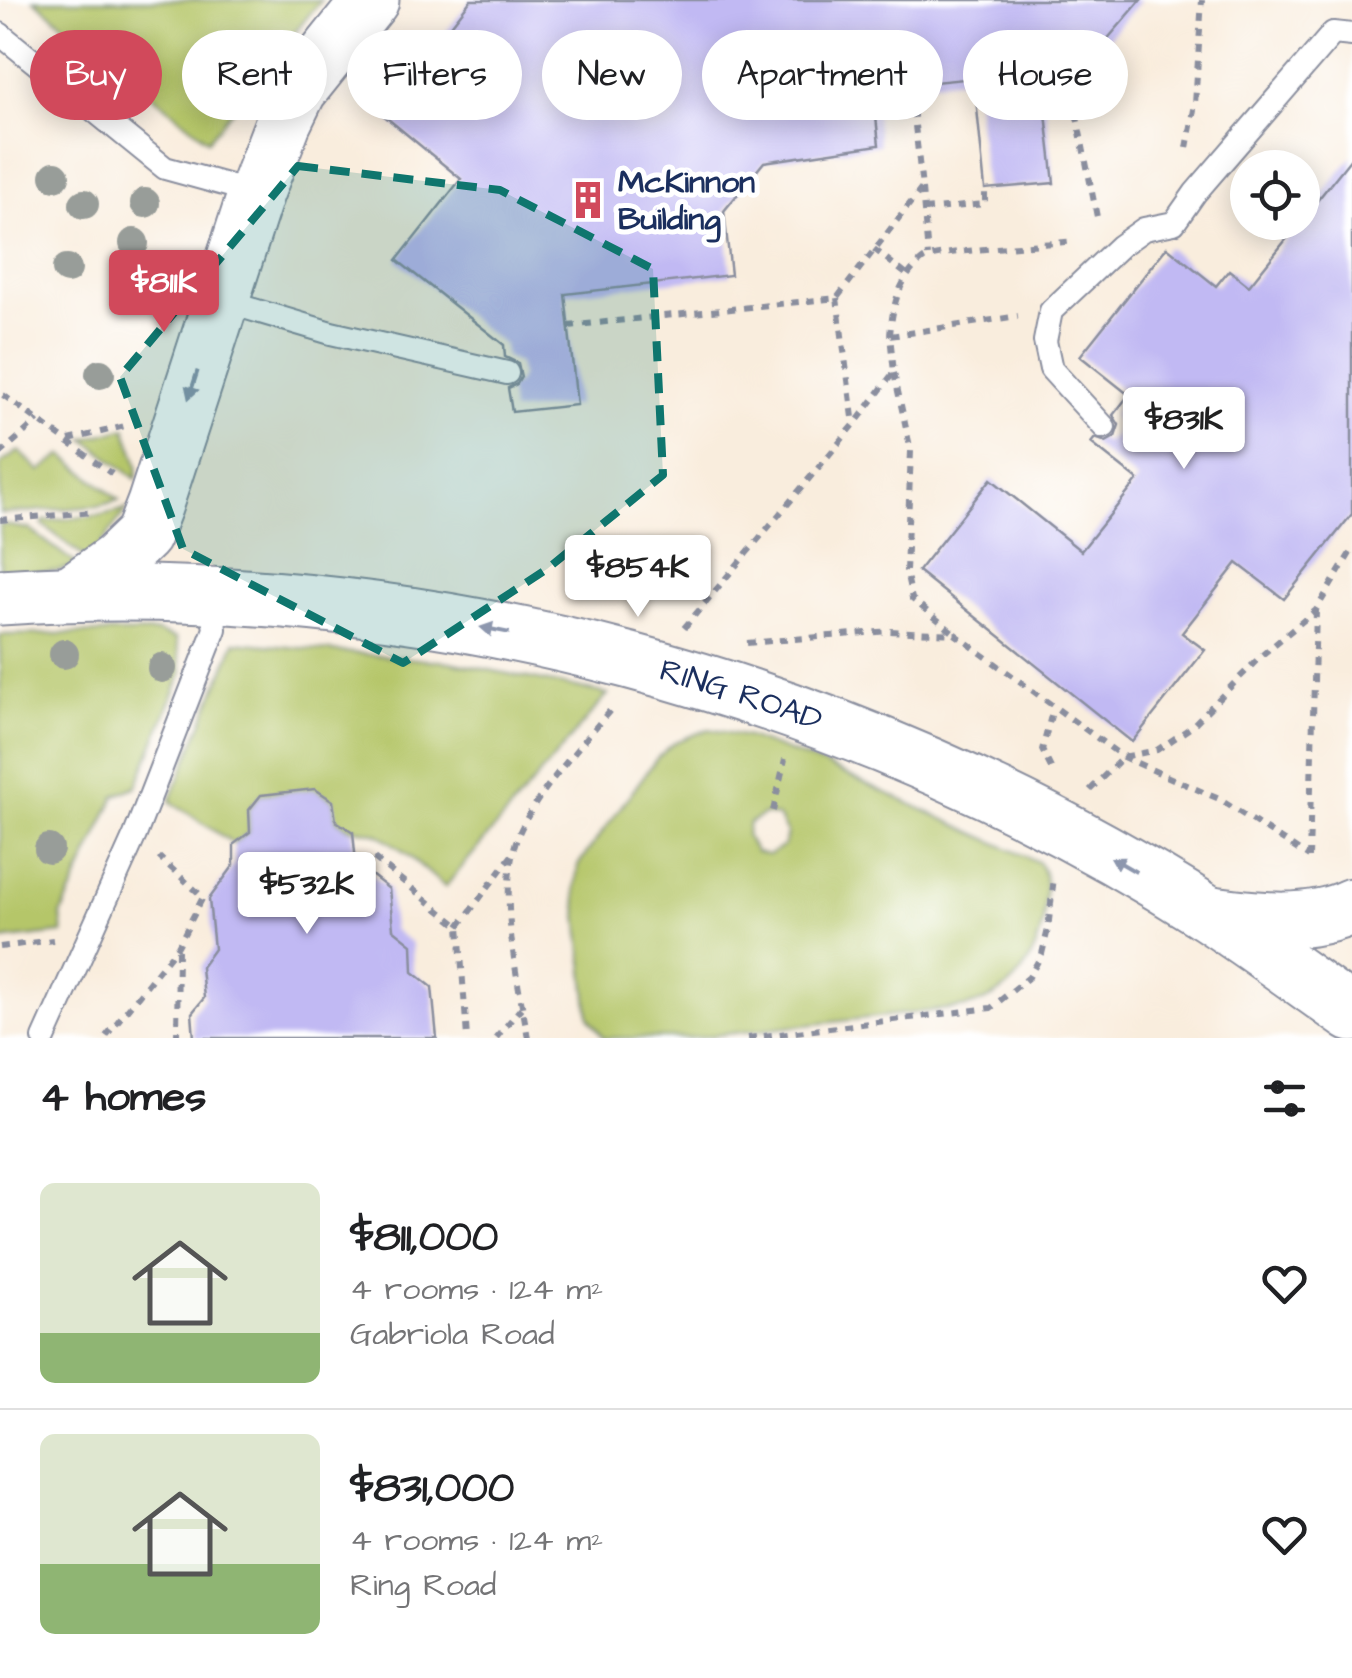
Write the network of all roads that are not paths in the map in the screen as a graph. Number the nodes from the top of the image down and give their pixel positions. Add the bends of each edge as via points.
1 (372, 0) edge
2 (0, 34) edge
3 (1352, 35) edge
4 (256, 193) junction
5 (220, 300) junction
6 (507, 373) dead end
7 (1104, 427) dead end
8 (71, 593) junction
9 (210, 597) junction
10 (0, 598) edge
11 (1334, 912) edge
12 (1209, 914) junction
13 (1352, 1014) edge
14 (44, 1038) edge

1 - 4 street via 299,90
2 - 4 lane via 164,168
3 - 7 lane via 1333,34 1174,223 1144,229 1120,246 1051,311 1045,342 1051,370
4 - 5 street
5 - 6 lane via 331,334
5 -> 8 street via 142,534
8 - 9 street, RING ROAD
8 - 10 street, RING ROAD
12 -> 9 street, RING ROAD via 998,798 768,704 551,641 468,625
9 - 14 lane via 215,629 135,835
11 - 12 street via 1254,919
12 - 13 street, RING ROAD

